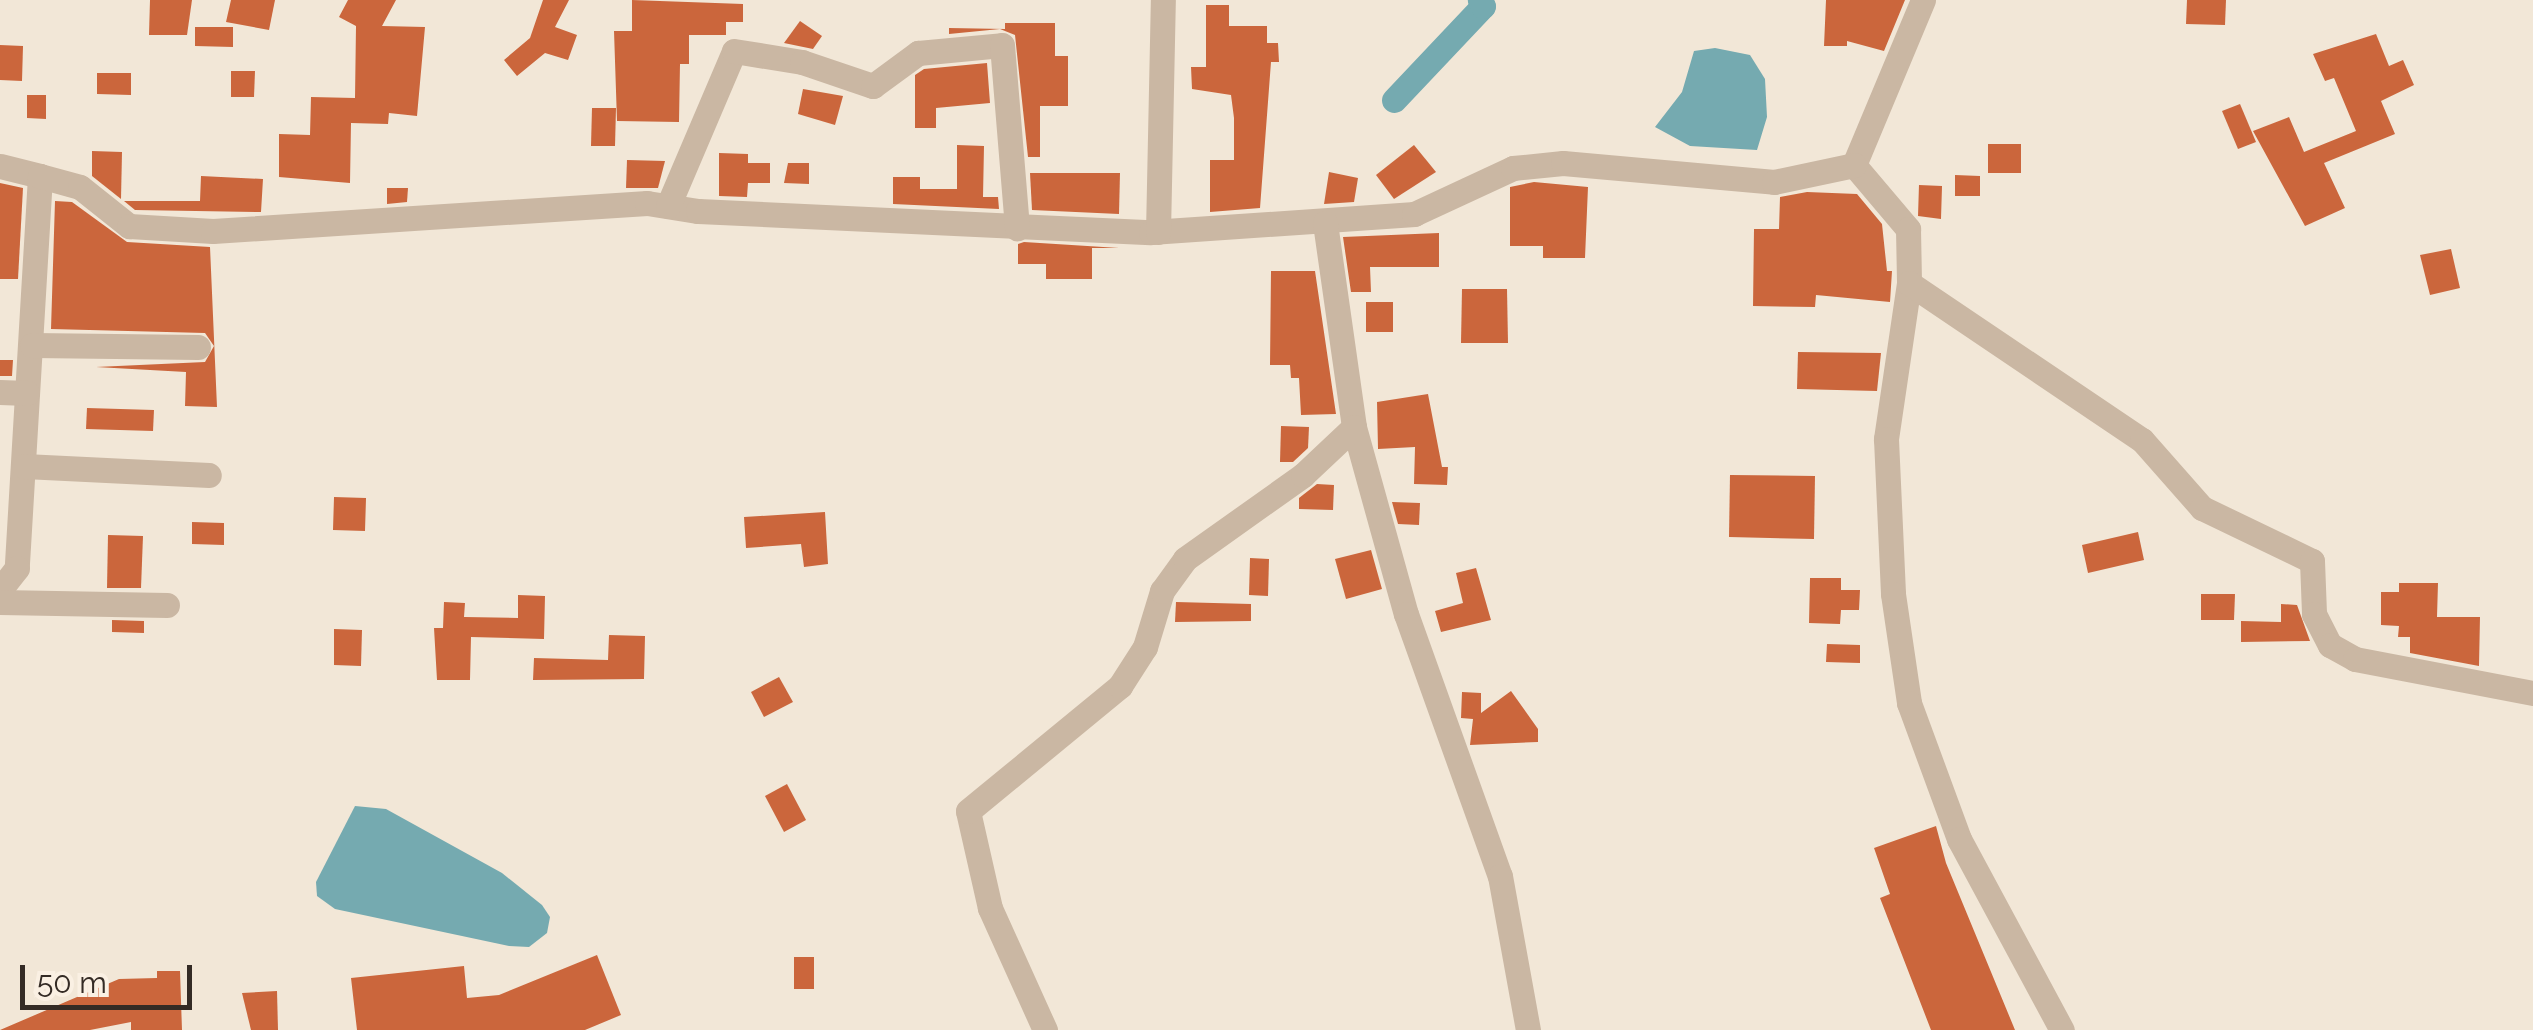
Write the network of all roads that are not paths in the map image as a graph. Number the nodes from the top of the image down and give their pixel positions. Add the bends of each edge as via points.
1 (1163, 0) edge
2 (1923, 0) edge
3 (1854, 165) junction
4 (0, 166) edge
5 (40, 176) junction
6 (668, 206) junction
7 (1325, 223) junction
8 (1016, 228) junction
9 (1158, 232) junction
10 (1909, 284) junction
11 (32, 344) junction
12 (198, 347) dead end
13 (0, 392) edge
14 (28, 393) junction
15 (1354, 426) junction
16 (24, 466) junction
17 (209, 475) dead end
18 (11, 495) edge
19 (0, 590) edge
20 (0, 602) edge
21 (167, 605) dead end
22 (2533, 693) edge
23 (1045, 1030) edge
24 (1528, 1030) edge
25 (2062, 1030) edge

1 - 9 street
2 - 3 street
3 - 7 street via 1774,182 1622,165 1513,168 1414,214
3 - 10 street via 1908,228
4 - 5 street
5 - 6 street via 80,187 128,226 213,231
5 - 11 street
6 - 8 street
6 - 8 street via 734,51 802,62 873,86 918,53 1002,46
7 - 9 street
7 - 15 street
8 - 9 street
10 - 22 street via 2142,440 2202,508 2312,561 2314,614 2330,645 2355,659
10 - 25 street via 1886,439 1892,594 1908,703 1959,839
11 - 12 street
11 - 14 street
13 - 14 street
14 - 16 street
15 - 23 street via 1303,475 1185,559 1162,591 1144,646 1120,686 968,811 990,908
15 - 24 street via 1406,614 1500,876
16 - 17 street
16 - 18 street
18 - 19 street via 17,568
20 - 21 street

